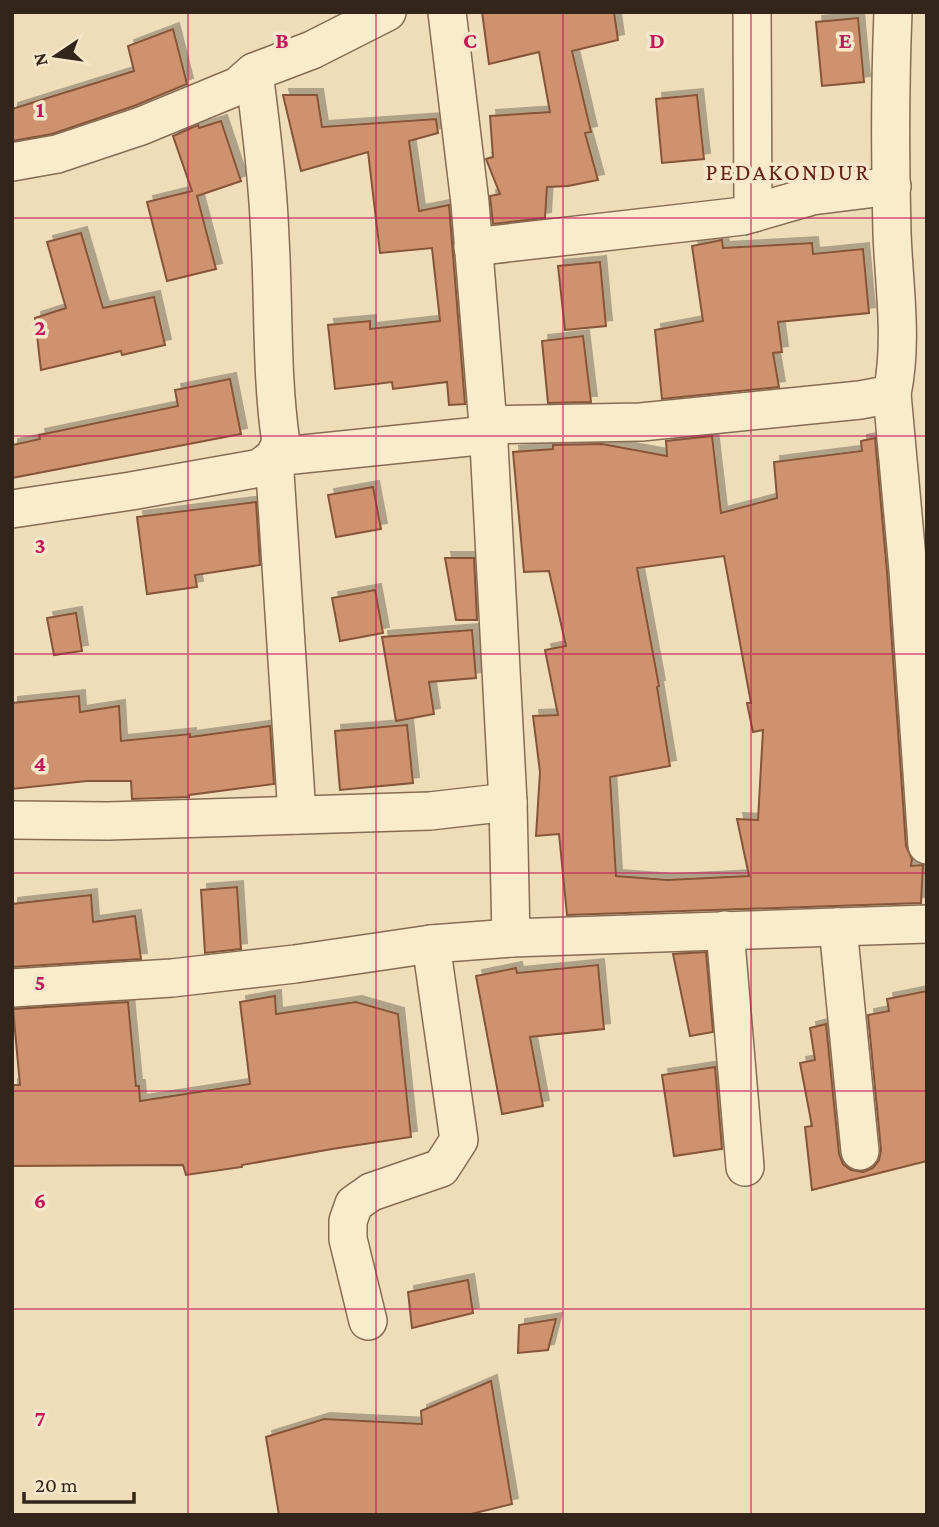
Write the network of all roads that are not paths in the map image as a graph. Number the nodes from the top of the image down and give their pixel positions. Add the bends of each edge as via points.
1 (387, 12) edge
2 (447, 12) edge
3 (752, 12) edge
4 (893, 12) edge
5 (254, 72) junction
6 (12, 162) edge
7 (892, 186) junction
8 (753, 213) junction
9 (473, 247) junction
10 (892, 394) junction
11 (488, 430) junction
12 (274, 457) junction
13 (12, 509) edge
14 (508, 802) junction
15 (297, 815) junction
16 (12, 820) edge
17 (927, 845) edge
18 (927, 923) edge
19 (838, 927) junction
20 (725, 930) junction
21 (511, 938) junction
22 (431, 944) junction
23 (12, 988) edge
24 (860, 1151) dead end
25 (745, 1167) dead end
26 (368, 1321) dead end

1 - 5 street via 312,50
2 - 9 street
3 - 8 street
4 - 7 street
5 - 6 street via 238,86 141,126
5 - 12 street via 264,155 281,443
7 - 8 street via 812,196
7 - 10 street via 898,354
8 - 9 street
9 - 11 street
10 - 11 street via 641,422
10 - 17 street
11 - 12 street
11 - 14 street
12 - 13 street via 260,468
12 - 15 street
14 - 15 street via 430,811
14 - 21 street
15 - 16 street
18 - 19 street
19 - 20 street
19 - 24 street
20 - 21 street
20 - 25 street
21 - 22 street
22 - 23 street via 172,978
22 - 26 street via 459,1140 441,1168 371,1192 354,1204 348,1239

